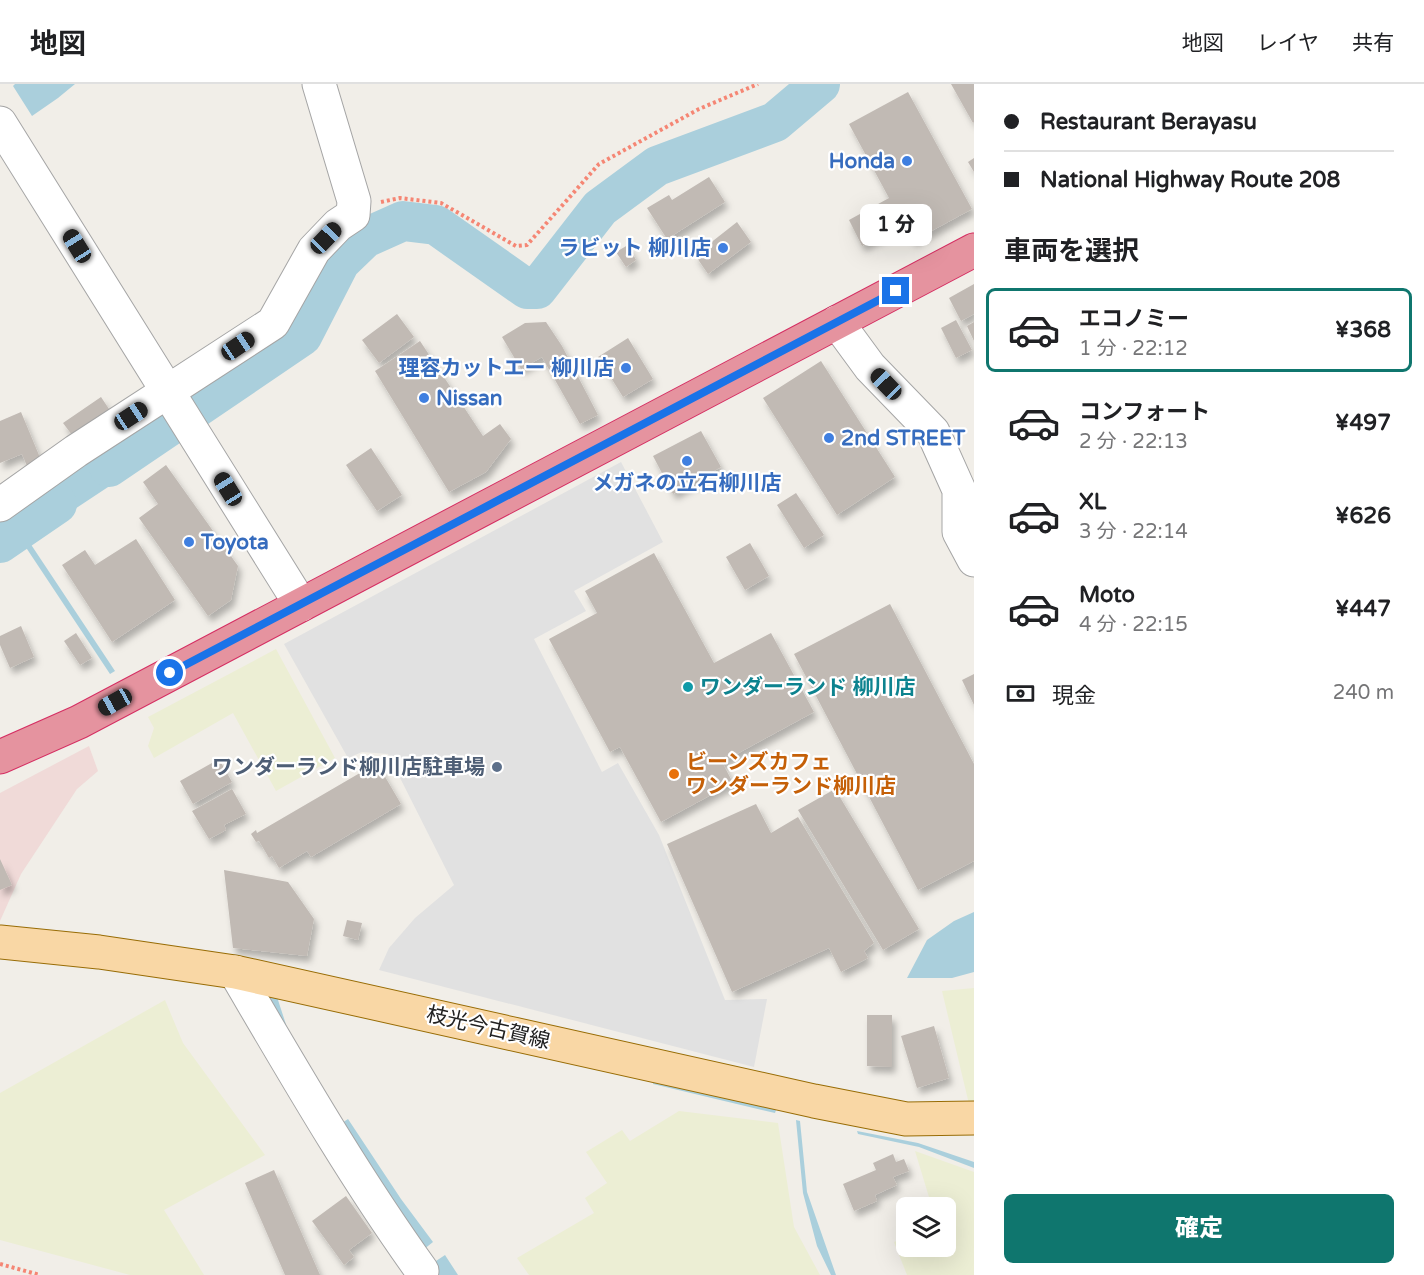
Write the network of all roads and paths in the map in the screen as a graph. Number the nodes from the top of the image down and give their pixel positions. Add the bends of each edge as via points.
1 (319, 84) edge
2 (758, 84) edge
3 (0, 123) edge
4 (353, 215) junction
5 (974, 250) edge
6 (837, 322) junction
7 (168, 392) junction
8 (967, 489) edge
9 (0, 505) edge
10 (974, 560) edge
11 (301, 605) junction
12 (0, 757) edge
13 (0, 942) edge
14 (235, 972) junction
15 (970, 1125) edge
16 (0, 1264) edge
17 (40, 1275) edge
18 (421, 1275) edge

1 - 4 street via 354,201
2 - 4 path via 699,109 599,164 528,245 516,246 441,203 400,198 376,203
3 - 7 street
4 - 7 street via 314,250 273,323
5 - 6 highway
6 - 8 street via 870,368 933,432
6 - 11 highway
7 - 9 street
7 - 11 street
8 - 10 street via 959,532
11 - 12 highway via 79,722
13 - 14 main road, 枝光今古賀線
14 - 15 main road, 枝光今古賀線 via 814,1101 906,1119
14 - 18 street via 325,1125 423,1271
16 - 17 path

